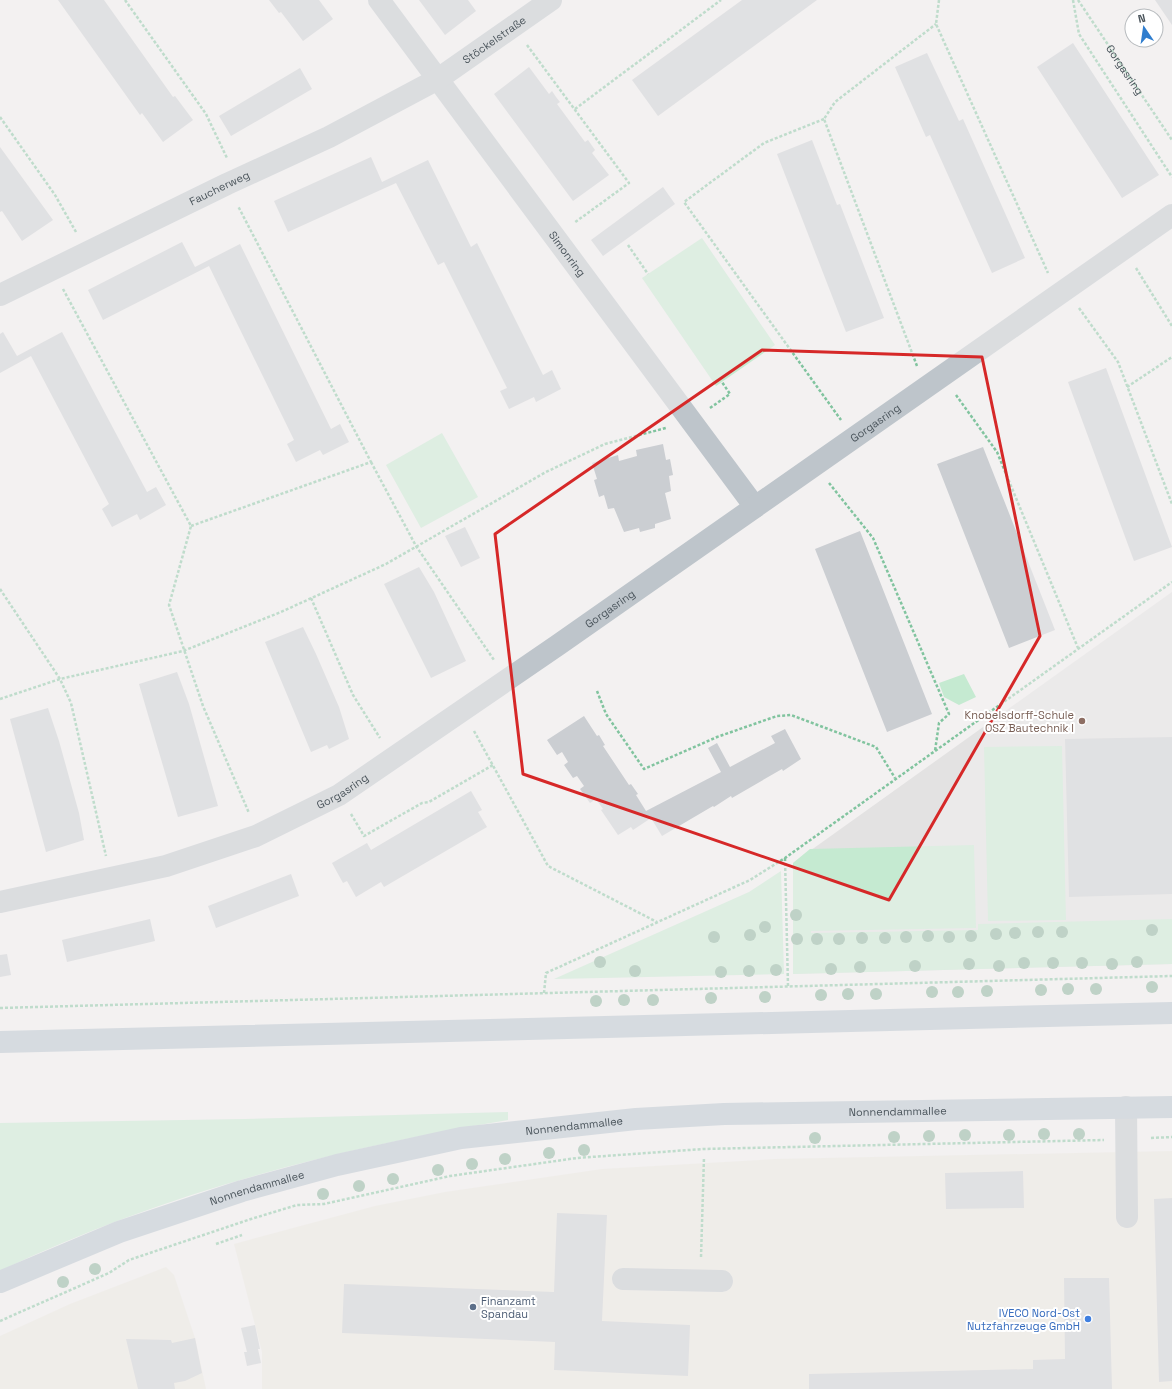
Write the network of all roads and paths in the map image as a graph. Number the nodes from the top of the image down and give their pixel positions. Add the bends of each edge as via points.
1 (125, 0) edge
2 (379, 0) edge
3 (551, 0) edge
4 (721, 0) edge
5 (939, 0) edge
6 (1073, 0) edge
7 (1078, 0) edge
8 (936, 24) junction
9 (514, 27) junction
10 (438, 79) junction
11 (575, 109) junction
12 (0, 117) edge
13 (824, 119) junction
14 (1172, 140) edge
15 (228, 159) dead end
16 (1172, 177) edge
17 (227, 184) junction
18 (1172, 215) edge
19 (79, 237) dead end
20 (555, 238) junction
21 (628, 245) dead end
22 (1124, 249) junction
23 (52, 268) junction
24 (648, 274) dead end
25 (1062, 293) junction
26 (0, 295) edge
27 (1172, 326) edge
28 (1172, 357) edge
29 (722, 382) dead end
30 (934, 382) junction
31 (1127, 387) junction
32 (714, 405) dead end
33 (691, 422) junction
34 (854, 438) junction
35 (371, 462) junction
36 (815, 466) junction
37 (1172, 504) edge
38 (754, 507) junction
39 (191, 526) junction
40 (416, 546) junction
41 (1172, 582) edge
42 (0, 590) edge
43 (311, 598) junction
44 (1078, 649) junction
45 (183, 652) junction
46 (496, 664) dead end
47 (60, 679) junction
48 (597, 691) dead end
49 (0, 699) edge
50 (464, 711) junction
51 (935, 752) junction
52 (394, 758) junction
53 (493, 765) junction
54 (895, 778) junction
55 (339, 795) junction
56 (249, 813) dead end
57 (785, 858) junction
58 (106, 859) dead end
59 (0, 902) edge
60 (657, 922) junction
61 (1172, 976) edge
62 (788, 986) junction
63 (544, 993) junction
64 (0, 1008) edge
65 (1172, 1013) edge
66 (0, 1042) edge
67 (1126, 1107) junction
68 (1172, 1107) edge
69 (1172, 1137) edge
70 (1126, 1138) junction
71 (704, 1157) dead end
72 (1127, 1217) dead end
73 (242, 1235) dead end
74 (216, 1244) dead end
75 (623, 1278) dead end
76 (701, 1280) junction
77 (722, 1281) dead end
78 (0, 1282) edge
79 (0, 1321) edge

1 - 15 path via 206,114
2 - 10 street, Simonring
3 - 9 street, Stöckelstraße
4 - 11 path
5 - 8 path
6 - 16 path via 1079,34
7 - 14 path, Gorgasring
8 - 13 path via 835,102
8 - 25 path
9 - 10 street, Stöckelstraße
9 - 11 path
10 - 17 street, Faucherweg via 329,137
10 - 20 street, Simonring
11 - 20 path via 629,183
12 - 19 path via 55,195
13 - 30 path
13 - 34 path via 764,143 684,202
17 - 23 street, Faucherweg
17 - 35 path
18 - 22 street, Gorgasring
20 - 33 street, Simonring
21 - 24 path
22 - 25 street, Gorgasring
22 - 27 path
23 - 26 street, Faucherweg
23 - 39 path
25 - 30 street, Gorgasring
25 - 31 path via 1118,362
28 - 31 path
29 - 32 path via 730,394
30 - 34 street, Gorgasring
30 - 44 path via 997,452
31 - 37 path
33 - 38 street, Simonring
33 - 40 path via 605,444 546,472
34 - 36 street, Gorgasring
35 - 39 path
35 - 40 path
36 - 38 street, Gorgasring
36 - 51 path via 873,538 949,714 939,723
38 - 50 street, Gorgasring
39 - 45 path via 169,605
40 - 43 path via 386,564
40 - 46 path
41 - 44 path
42 - 47 path
43 - 45 path
43 - 52 path via 353,695
44 - 51 path
45 - 47 path
45 - 56 path
47 - 49 path
47 - 58 path via 71,703
48 - 54 path via 606,714 644,770 717,737 777,716 791,715 876,746
50 - 52 street, Gorgasring
50 - 53 path
51 - 54 path
52 - 55 street, Gorgasring
53 - 55 path via 364,836
53 - 60 path via 548,866
54 - 57 path
55 - 59 street, Gorgasring via 256,836 166,866
57 - 60 path via 750,880
57 - 62 path
60 - 63 path via 546,973
61 - 62 path
62 - 63 path
63 - 64 path
65 - 66 main road
67 - 68 main road, Nonnendammallee
67 - 70 street
67 - 78 main road, Nonnendammallee via 724,1114 636,1119 461,1138 337,1165 242,1191 119,1232
69 - 70 path
70 - 72 street
70 - 79 path via 703,1149 577,1158 450,1176 324,1204 297,1205 238,1223 129,1260 109,1273
71 - 76 path
73 - 74 path
75 - 76 street
76 - 77 street

